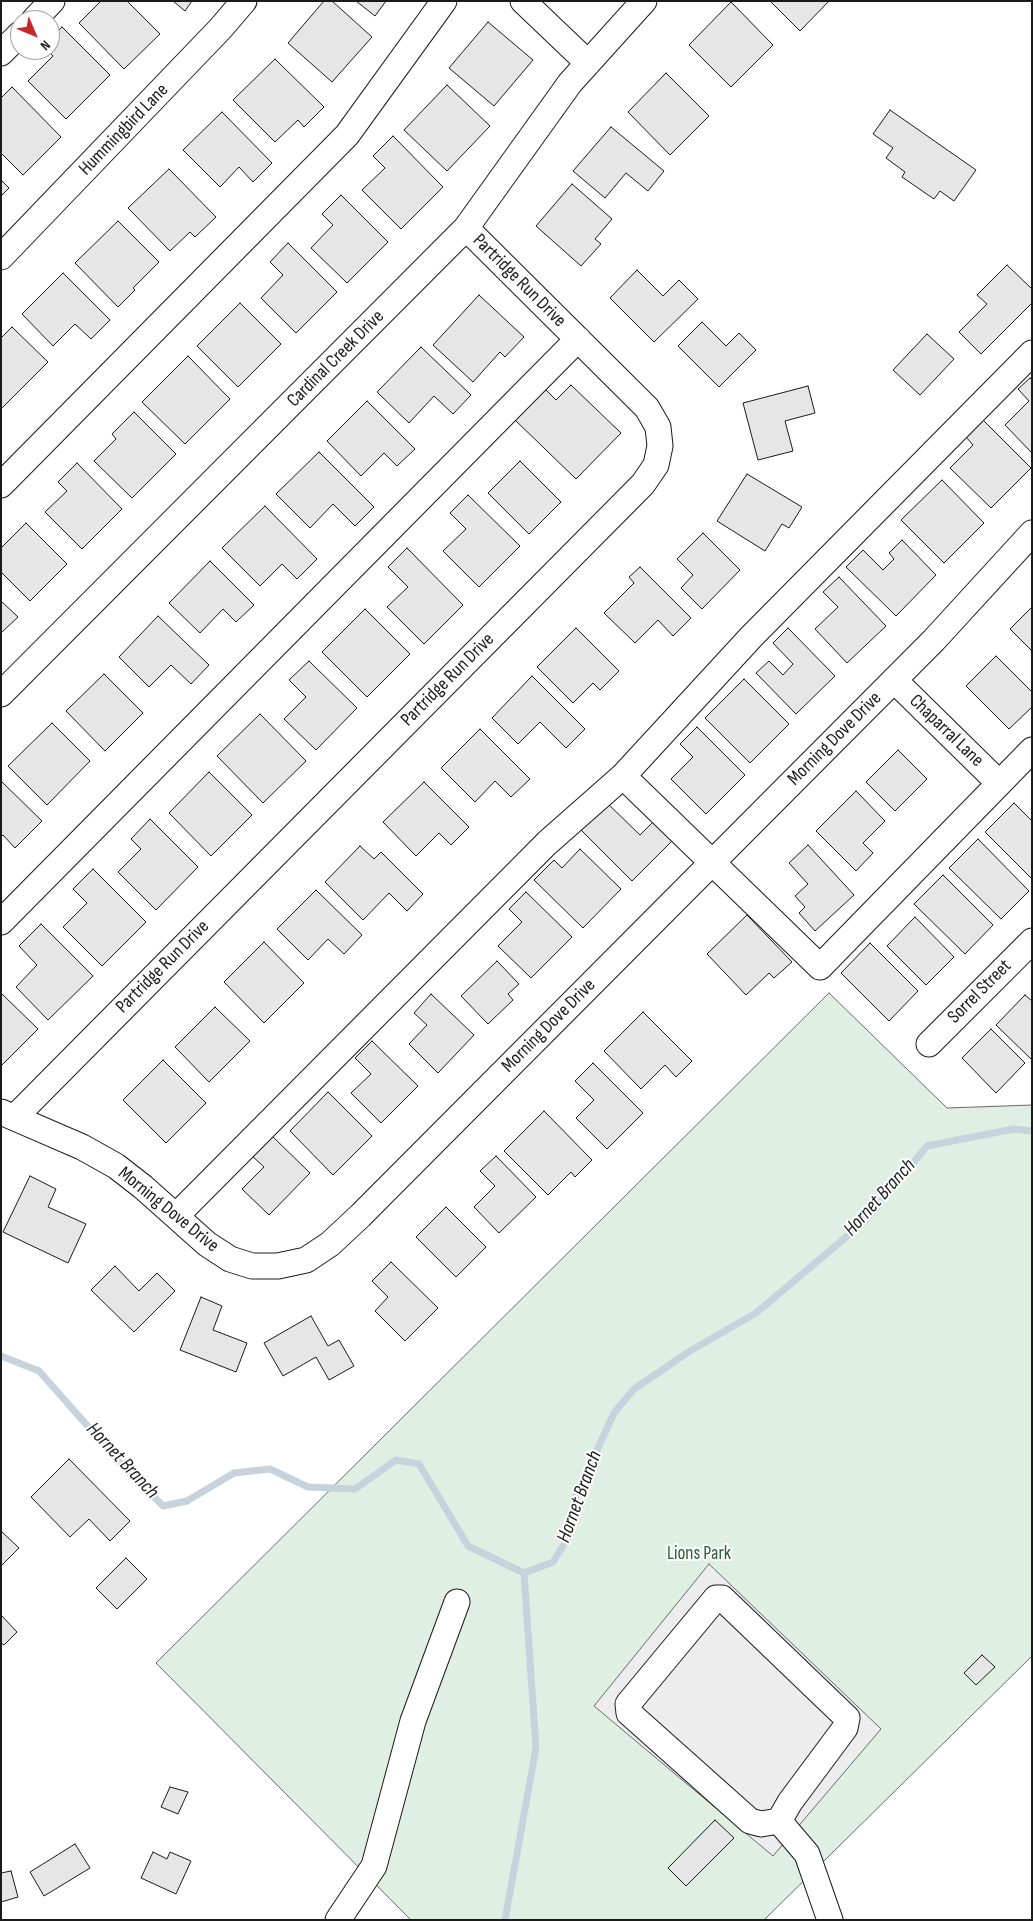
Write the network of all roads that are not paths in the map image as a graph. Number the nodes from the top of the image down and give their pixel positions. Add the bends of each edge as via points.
1 (244, 1) edge
2 (444, 1) edge
3 (523, 1) edge
4 (644, 1) edge
5 (10, 44) edge
6 (1, 53) edge
7 (588, 63) junction
8 (466, 228) junction
9 (1, 257) edge
10 (578, 339) junction
11 (1032, 352) edge
12 (1, 485) edge
13 (1032, 533) edge
14 (894, 680) junction
15 (1, 694) edge
16 (1032, 750) edge
17 (623, 776) junction
18 (998, 782) junction
19 (713, 862) junction
20 (1, 922) edge
21 (1032, 941) edge
22 (929, 1044) dead end
23 (8, 1114) edge
24 (176, 1216) junction
25 (457, 1602) dead end
26 (779, 1821) junction
27 (338, 1920) edge
28 (830, 1920) edge

1 - 9 street, Hummingbird Lane
2 - 12 street via 347,136
3 - 7 street
4 - 7 street, Cardinal Creek Drive
5 - 6 street
7 - 8 street, Cardinal Creek Drive via 550,110
8 - 10 street, Partridge Run Drive
8 - 15 street, Cardinal Creek Drive
10 - 20 street
10 - 23 street, Partridge Run Drive via 646,408 658,426 660,446 656,465 643,484
11 - 17 street via 752,636
13 - 14 street, Morning Dove Drive
14 - 18 street, Chaparral Lane
14 - 19 street, Morning Dove Drive
16 - 18 street
17 - 19 street
17 - 24 street via 547,844
18 - 19 street via 820,967
19 - 24 street, Morning Dove Drive via 360,1216 330,1244 306,1260 278,1266 252,1266 206,1244
21 - 22 street, Sorrel Street
23 - 24 street, Morning Dove Drive via 116,1166
25 - 27 street via 413,1720 374,1866
26 - 26 street via 845,1728 847,1718 722,1598 716,1598 628,1704 629,1713 750,1821 761,1824
26 - 28 street via 807,1854

